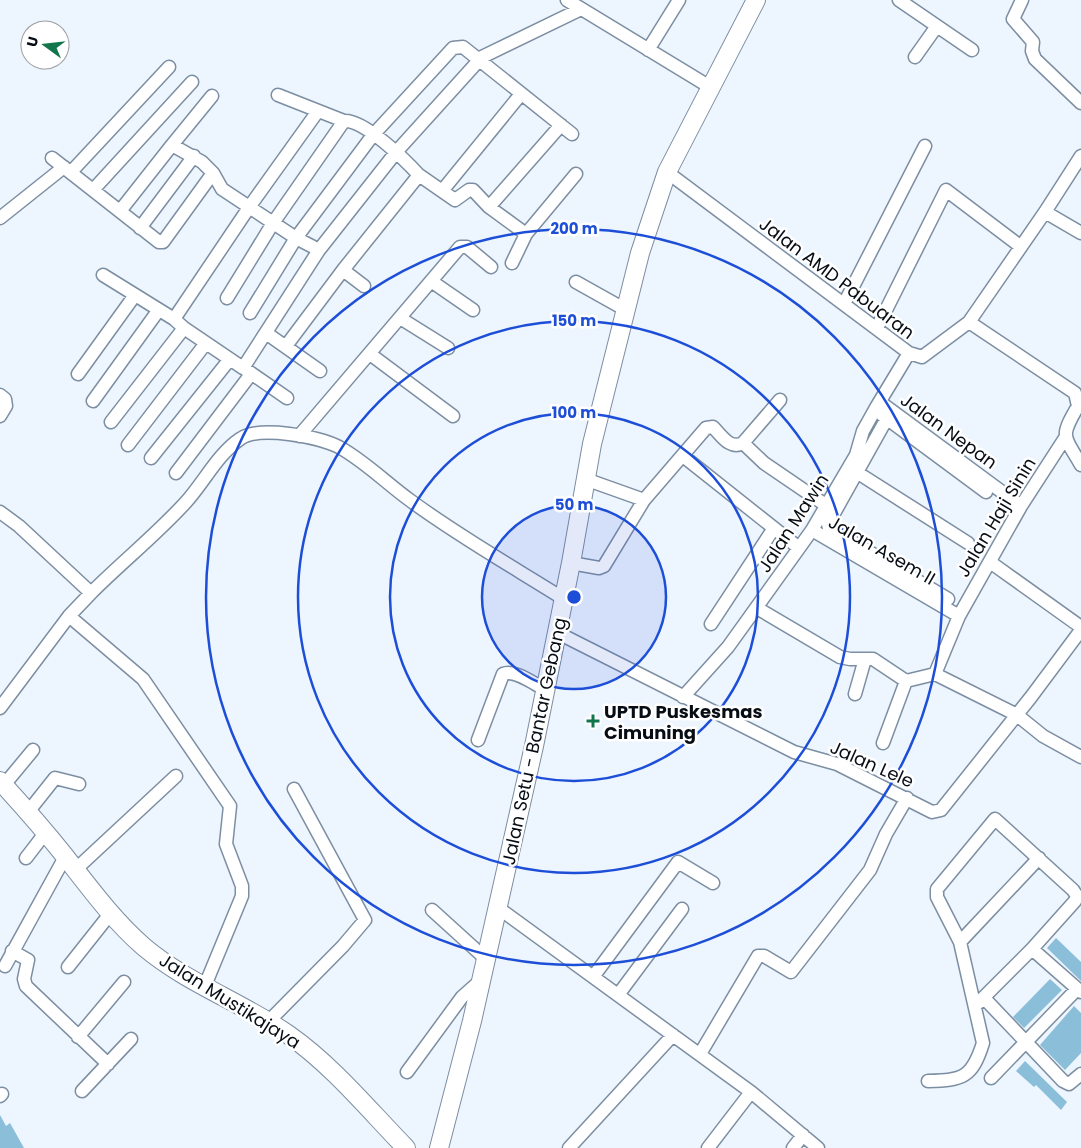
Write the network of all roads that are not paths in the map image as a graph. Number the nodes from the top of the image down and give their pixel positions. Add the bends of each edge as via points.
1 (567, 0) edge
2 (679, 0) edge
3 (756, 0) edge
4 (899, 0) edge
5 (1022, 0) edge
6 (581, 9) junction
7 (937, 26) junction
8 (648, 50) junction
9 (972, 50) dead end
10 (916, 57) dead end
11 (479, 60) junction
12 (169, 67) dead end
13 (192, 82) dead end
14 (710, 87) junction
15 (521, 94) junction
16 (278, 95) dead end
17 (212, 96) dead end
18 (1081, 103) edge
19 (318, 111) junction
20 (344, 121) junction
21 (561, 125) junction
22 (572, 134) dead end
23 (373, 135) junction
24 (172, 145) junction
25 (925, 146) dead end
26 (398, 151) junction
27 (194, 156) junction
28 (1081, 156) edge
29 (52, 158) dead end
30 (67, 170) junction
31 (667, 172) junction
32 (213, 173) junction
33 (576, 174) dead end
34 (419, 175) junction
35 (93, 190) junction
36 (442, 191) junction
37 (250, 206) junction
38 (489, 207) junction
39 (120, 212) junction
40 (1045, 212) junction
41 (0, 218) edge
42 (273, 223) junction
43 (140, 228) junction
44 (1081, 233) edge
45 (526, 234) junction
46 (296, 238) junction
47 (1020, 246) junction
48 (319, 250) junction
49 (512, 263) dead end
50 (490, 267) dead end
51 (343, 270) junction
52 (103, 275) dead end
53 (431, 281) junction
54 (576, 282) dead end
55 (364, 286) dead end
56 (135, 295) junction
57 (227, 298) dead end
58 (844, 304) junction
59 (473, 310) dead end
60 (626, 310) junction
61 (158, 311) junction
62 (250, 313) dead end
63 (400, 318) junction
64 (174, 319) junction
65 (969, 322) junction
66 (184, 328) junction
67 (877, 328) junction
68 (266, 333) junction
69 (206, 343) junction
70 (286, 346) junction
71 (448, 348) dead end
72 (909, 353) junction
73 (370, 354) junction
74 (230, 359) junction
75 (247, 371) junction
76 (320, 371) dead end
77 (78, 374) dead end
78 (0, 395) edge
79 (287, 398) dead end
80 (780, 400) dead end
81 (93, 401) dead end
82 (878, 404) junction
83 (0, 416) edge
84 (453, 416) dead end
85 (886, 420) junction
86 (111, 422) dead end
87 (299, 436) junction
88 (1065, 438) junction
89 (743, 443) junction
90 (128, 445) dead end
91 (683, 456) junction
92 (151, 458) dead end
93 (1081, 464) edge
94 (858, 473) junction
95 (176, 474) dead end
96 (585, 479) junction
97 (986, 492) dead end
98 (644, 500) junction
99 (828, 506) junction
100 (1021, 506) junction
101 (0, 512) edge
102 (774, 528) junction
103 (812, 530) junction
104 (968, 543) dead end
105 (799, 548) junction
106 (990, 562) junction
107 (571, 563) junction
108 (91, 593) junction
109 (564, 599) junction
110 (948, 599) dead end
111 (757, 608) junction
112 (70, 616) junction
113 (959, 616) junction
114 (711, 624) dead end
115 (1081, 629) edge
116 (558, 633) junction
117 (865, 658) junction
118 (935, 674) junction
119 (906, 681) junction
120 (546, 690) junction
121 (855, 694) dead end
122 (684, 697) junction
123 (0, 708) edge
124 (1016, 715) junction
125 (478, 740) dead end
126 (883, 743) dead end
127 (33, 750) dead end
128 (1081, 757) edge
129 (176, 776) dead end
130 (2, 783) edge
131 (79, 784) dead end
132 (294, 789) dead end
133 (907, 798) junction
134 (28, 812) junction
135 (46, 832) junction
136 (26, 858) dead end
137 (1039, 858) junction
138 (70, 864) junction
139 (714, 883) dead end
140 (497, 907) junction
141 (682, 908) dead end
142 (432, 910) dead end
143 (110, 914) junction
144 (960, 942) junction
145 (1032, 949) junction
146 (12, 951) junction
147 (486, 959) junction
148 (5, 966) dead end
149 (68, 967) dead end
150 (593, 977) junction
151 (480, 981) junction
152 (124, 982) dead end
153 (204, 988) junction
154 (1079, 990) edge
155 (618, 995) junction
156 (980, 1002) junction
157 (268, 1022) junction
158 (674, 1035) junction
159 (78, 1037) junction
160 (131, 1039) dead end
161 (1025, 1043) junction
162 (700, 1054) junction
163 (108, 1064) junction
164 (406, 1072) dead end
165 (1081, 1074) edge
166 (991, 1078) dead end
167 (928, 1081) dead end
168 (82, 1091) dead end
169 (751, 1092) junction
170 (803, 1135) junction
171 (406, 1148) edge
172 (439, 1148) edge
173 (568, 1148) edge
174 (708, 1148) edge
175 (793, 1148) edge
176 (818, 1148) edge

1 - 6 street
2 - 8 street
3 - 14 main road, Jalan Setu - Bantar Gebang
4 - 7 street
5 - 18 street via 1014,20 1033,42 1035,58
6 - 8 street
6 - 11 street
7 - 9 street
7 - 10 street
8 - 14 street
11 - 15 street
11 - 23 street via 463,47 453,48
11 - 26 street
12 - 30 street
13 - 35 street
14 - 31 main road, Jalan Setu - Bantar Gebang
15 - 21 street
15 - 36 street
16 - 19 street
17 - 24 street
19 - 20 street
19 - 37 street
20 - 23 street via 353,121
20 - 42 street
21 - 22 street
21 - 38 street
23 - 26 street
23 - 46 street
24 - 27 street
24 - 39 street
25 - 58 street
26 - 34 street
26 - 48 street
27 - 32 street
27 - 43 street
28 - 40 street, Jalan AMD Pabuaran
29 - 30 street
30 - 35 street
30 - 41 street
31 - 58 street, Jalan AMD Pabuaran
31 - 60 main road, Jalan Setu - Bantar Gebang via 640,253
32 - 37 street via 222,189
32 - 43 street via 163,242
33 - 45 street
34 - 36 street
34 - 51 street
35 - 39 street
36 - 38 street via 455,200 472,190
37 - 42 street
37 - 64 street
38 - 45 street
39 - 43 street
40 - 44 street
40 - 47 street, Jalan AMD Pabuaran
42 - 46 street
42 - 57 street
45 - 49 street
46 - 48 street
46 - 62 street
47 - 65 street, Jalan AMD Pabuaran
47 - 67 street via 946,190
48 - 68 street
50 - 53 street via 463,246
51 - 55 street
51 - 70 street
52 - 56 street
53 - 59 street
53 - 63 street
54 - 60 street
56 - 61 street
56 - 77 street
58 - 67 street, Jalan AMD Pabuaran
60 - 96 main road, Jalan Setu - Bantar Gebang
61 - 64 street
61 - 81 street
63 - 71 street
63 - 73 street
64 - 66 street
65 - 72 street, Jalan AMD Pabuaran via 922,358
65 - 88 street, Jalan Haji Sinin via 1075,393 1078,406 1065,429
66 - 69 street
66 - 86 street
67 - 72 street, Jalan AMD Pabuaran
68 - 70 street
68 - 75 street
69 - 74 street
69 - 90 street
70 - 76 street
72 - 82 street, Jalan Mawin
73 - 84 street
73 - 87 street
74 - 75 street
74 - 92 street
75 - 79 street
75 - 95 street
78 - 83 street via 6,406
80 - 89 street
82 - 85 street
82 - 99 street, Jalan Mawin via 863,431 856,455
82 - 100 street, Jalan Nepan
85 - 94 street
85 - 97 street
87 - 108 street via 256,432 240,438 174,515
87 - 109 street via 338,447 441,522
88 - 93 street
88 - 100 street, Jalan Haji Sinin
89 - 91 street via 732,445 709,427
89 - 99 street via 764,463
91 - 98 street
91 - 102 street
94 - 104 street
94 - 110 street via 828,524 829,528
96 - 98 street
96 - 107 main road, Jalan Setu - Bantar Gebang
98 - 107 street via 604,566
99 - 103 street, Jalan Mawin
100 - 106 street, Jalan Haji Sinin
101 - 108 street
102 - 105 street
102 - 114 street
103 - 105 street, Jalan Mawin
103 - 113 street, Jalan Asem II
105 - 111 street, Jalan Mawin
106 - 113 street, Jalan Haji Sinin
106 - 115 street
107 - 109 main road, Jalan Setu - Bantar Gebang
108 - 112 street
109 - 116 main road, Jalan Setu - Bantar Gebang
111 - 117 street via 840,657
111 - 122 street, Jalan Mawin
112 - 123 street
112 - 153 street via 143,679 230,806 226,844 242,886 242,896
113 - 118 street, Jalan Haji Sinin
115 - 124 street, Jalan Lele
116 - 120 main road, Jalan Setu - Bantar Gebang
116 - 122 street, Jalan Lele
117 - 119 street via 874,659
117 - 121 street
118 - 119 street
118 - 124 street
119 - 126 street
120 - 125 street via 514,673 503,674
120 - 140 main road, Jalan Setu - Bantar Gebang
122 - 133 street, Jalan Lele via 794,752 837,764
124 - 128 street via 1043,736
124 - 133 street, Jalan Lele via 941,810 932,812
127 - 130 street
129 - 138 street
130 - 134 main road, Jalan Mustikajaya
131 - 134 street via 55,778
132 - 157 street via 364,920 343,946
133 - 162 street via 870,870 791,972 764,956 758,956
134 - 135 main road, Jalan Mustikajaya
135 - 136 street
135 - 138 main road, Jalan Mustikajaya
137 - 144 street
137 - 144 street via 995,819 937,889 937,897
137 - 145 street via 1077,896
138 - 143 main road, Jalan Mustikajaya
138 - 146 street
139 - 150 street via 678,862
140 - 147 main road, Jalan Setu - Bantar Gebang
140 - 150 street
141 - 155 street
142 - 147 street
143 - 149 street
143 - 153 main road, Jalan Mustikajaya via 143,946
144 - 156 street
145 - 154 street
145 - 156 street
146 - 148 street
146 - 159 street via 28,960 24,979 26,986
147 - 151 main road, Jalan Setu - Bantar Gebang
150 - 155 street
151 - 164 street via 462,997
151 - 172 main road, Jalan Setu - Bantar Gebang
152 - 159 street
153 - 157 main road, Jalan Mustikajaya
154 - 161 street
155 - 158 street
156 - 161 street
156 - 167 street via 983,1043 975,1062 967,1074 956,1080
157 - 171 main road, Jalan Mustikajaya via 305,1046 330,1068
158 - 162 street
158 - 173 street
159 - 163 street
160 - 163 street
161 - 165 street via 1063,1081 1069,1084
161 - 166 street
162 - 169 street
163 - 168 street
169 - 170 street
169 - 174 street
170 - 175 street
170 - 176 street

